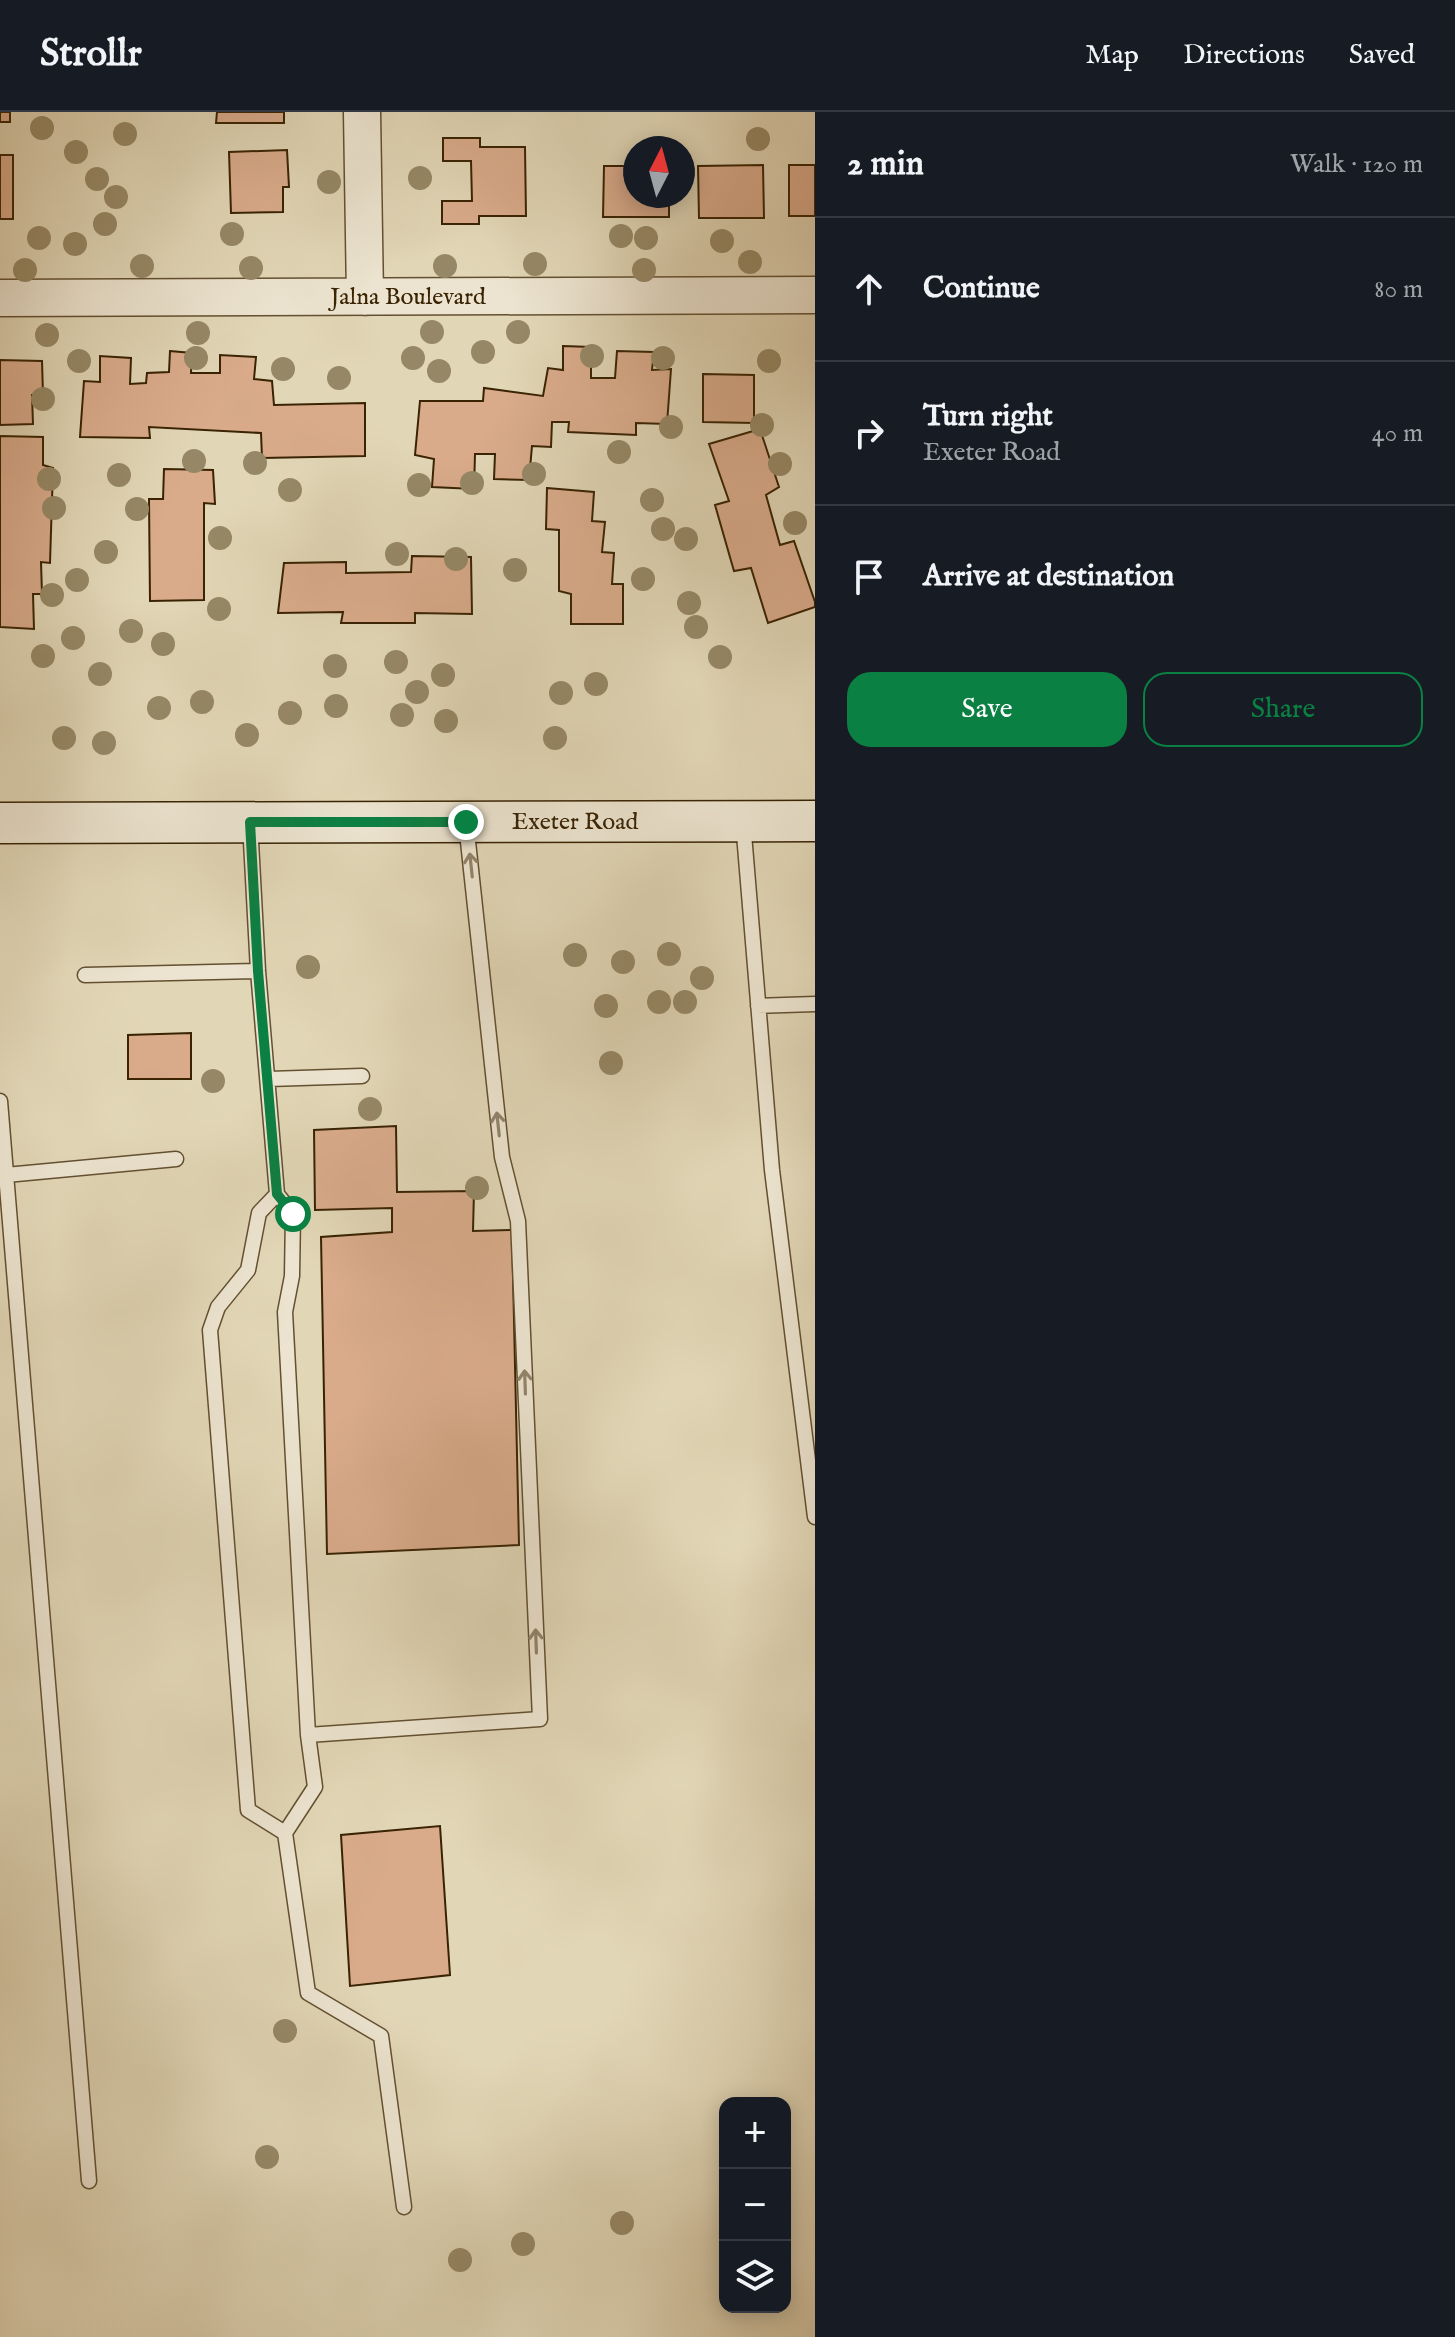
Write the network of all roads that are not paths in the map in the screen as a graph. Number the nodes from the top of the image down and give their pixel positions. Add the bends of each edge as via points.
1 (362, 112) edge
2 (815, 295) edge
3 (365, 297) junction
4 (0, 298) edge
5 (743, 821) junction
6 (815, 821) edge
7 (250, 822) junction
8 (466, 822) junction
9 (0, 823) edge
10 (258, 971) junction
11 (85, 975) dead end
12 (815, 1004) edge
13 (758, 1006) junction
14 (362, 1076) dead end
15 (269, 1079) junction
16 (0, 1101) edge
17 (176, 1159) dead end
18 (6, 1175) junction
19 (277, 1194) junction
20 (815, 1517) edge
21 (308, 1735) junction
22 (285, 1833) junction
23 (89, 2181) dead end
24 (404, 2207) dead end

1 - 3 street
2 - 3 street, Jalna Boulevard
3 - 4 street, Jalna Boulevard
5 - 6 main road, Exeter Road
5 - 8 main road, Exeter Road
5 - 13 lane
7 - 8 main road, Exeter Road
7 - 9 main road, Exeter Road
7 - 10 lane
21 -> 8 lane via 540,1719 518,1221 502,1157
10 - 11 lane
10 - 15 lane
12 - 13 lane
13 - 20 lane via 772,1170
14 - 15 lane
15 - 19 lane
16 - 18 lane
17 - 18 lane
18 - 23 lane
19 - 21 lane via 293,1214 292,1276 285,1312
19 - 22 lane via 259,1213 248,1270 218,1307 210,1330 248,1810
21 - 22 lane via 315,1787
22 - 24 lane via 308,1993 381,2036

